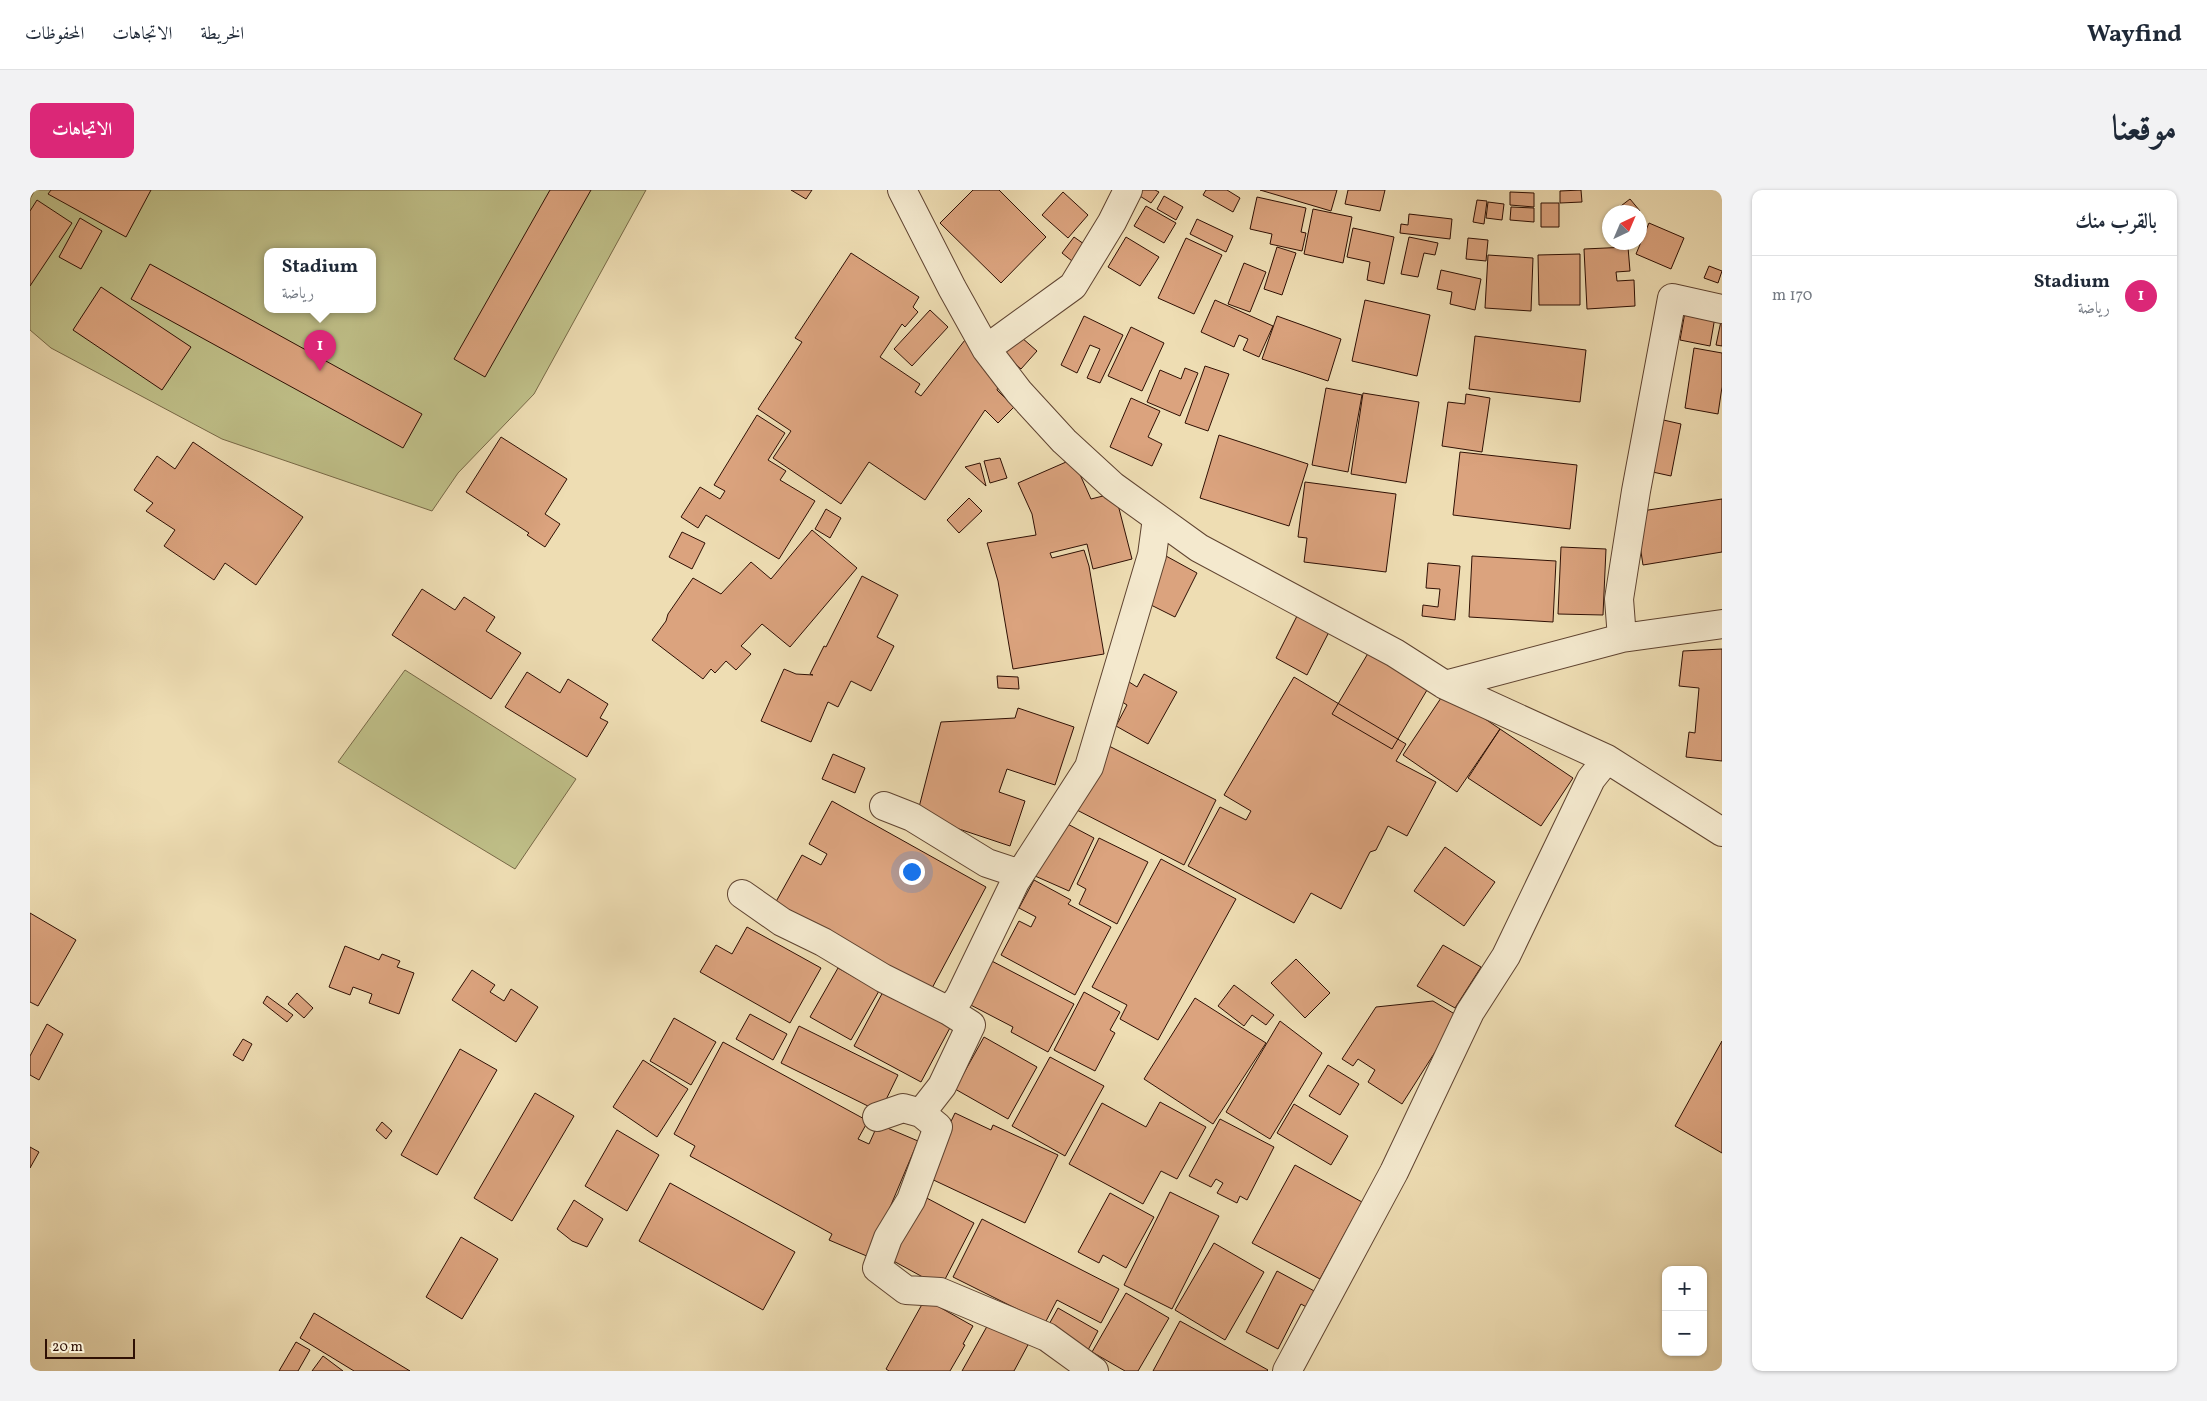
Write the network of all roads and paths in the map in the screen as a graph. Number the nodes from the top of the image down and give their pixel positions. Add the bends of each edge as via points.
1 (902, 190) edge
2 (1128, 190) edge
3 (1722, 309) edge
4 (986, 349) junction
5 (1157, 518) junction
6 (1722, 624) edge
7 (1622, 638) junction
8 (1445, 685) junction
9 (1607, 759) junction
10 (884, 806) dead end
11 (1722, 832) edge
12 (1020, 874) junction
13 (742, 894) dead end
14 (950, 1011) junction
15 (921, 1113) junction
16 (877, 1117) dead end
17 (1094, 1371) edge
18 (1287, 1371) edge

1 - 4 street
2 - 4 street via 1073,286
3 - 7 street via 1672,298 1619,599
4 - 5 street via 1019,392 1064,441 1113,486
5 - 8 street via 1198,548 1395,653
5 - 12 street via 1152,555 1089,767
6 - 7 street
7 - 8 street
8 - 9 street
9 - 11 street
9 - 18 street via 1592,779 1506,956 1470,1012 1394,1172
10 - 12 street via 912,817 987,863
12 - 14 street
13 - 14 street via 782,922 823,942 882,978
14 - 15 street via 971,1025 942,1086
15 - 16 street via 903,1108
15 - 17 street via 938,1127 911,1200 888,1238 877,1268 906,1290 940,1292 1047,1338

